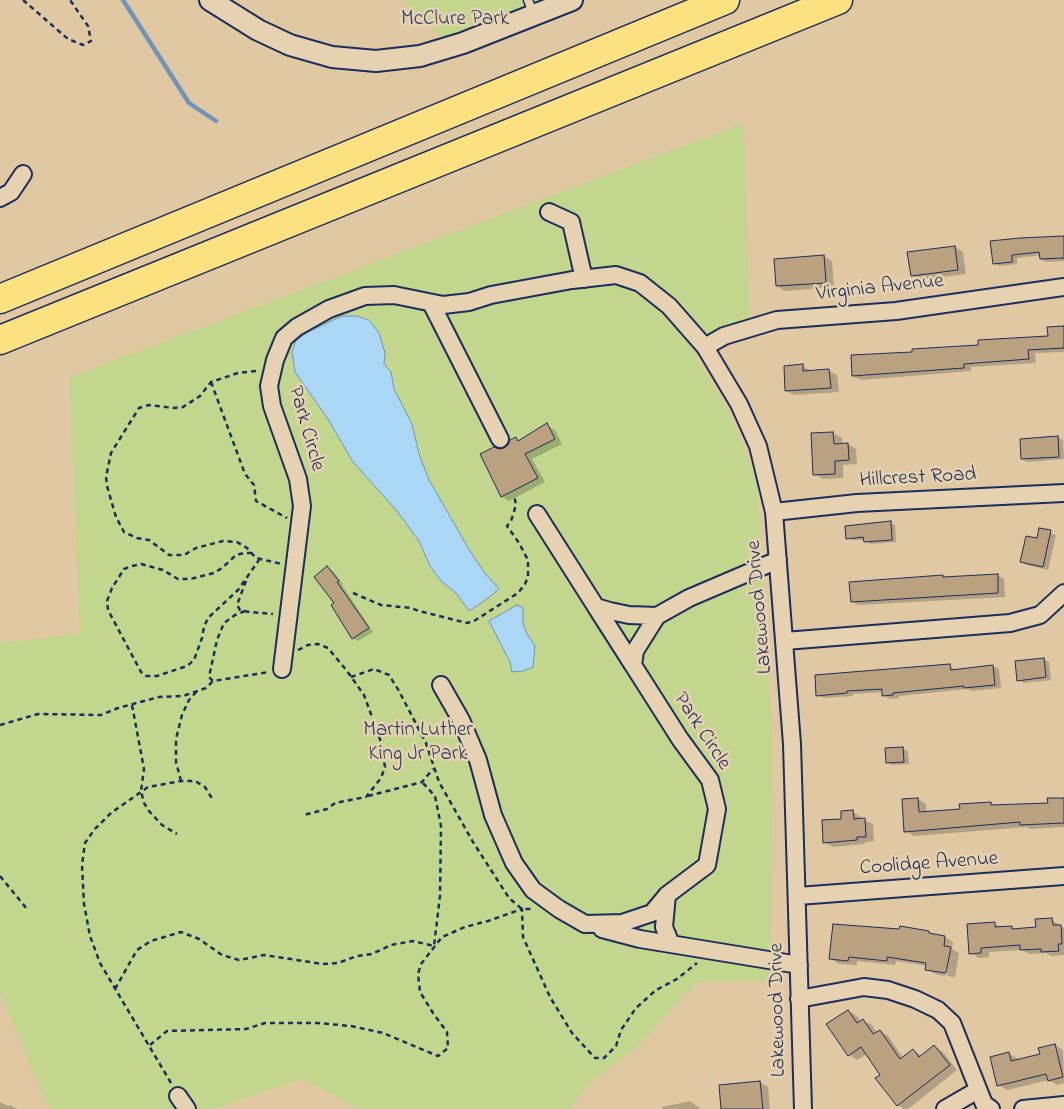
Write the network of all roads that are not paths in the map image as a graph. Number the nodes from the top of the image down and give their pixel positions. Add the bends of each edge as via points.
1 (210, 0) edge
2 (572, 0) edge
3 (725, 0) edge
4 (838, 0) edge
5 (531, 7) edge
6 (22, 174) dead end
7 (0, 198) edge
8 (549, 212) dead end
9 (584, 278) junction
10 (1064, 287) edge
11 (0, 299) edge
12 (431, 303) junction
13 (0, 340) edge
14 (705, 347) junction
15 (500, 439) dead end
16 (1064, 493) edge
17 (774, 512) junction
18 (537, 514) dead end
19 (778, 560) junction
20 (1064, 593) edge
21 (596, 606) junction
22 (657, 616) junction
23 (785, 641) junction
24 (633, 665) junction
25 (282, 669) road end
26 (441, 685) dead end
27 (1064, 876) edge
28 (667, 894) junction
29 (798, 896) junction
30 (586, 924) junction
31 (671, 944) junction
32 (799, 965) junction
33 (799, 999) junction
34 (978, 1090) junction
35 (1064, 1105) edge
36 (803, 1109) edge
37 (945, 1109) edge
38 (991, 1109) edge
39 (1023, 1109) edge

1 - 5 street via 258,30 290,45 332,57 376,61 420,56 462,43
2 - 5 street
3 - 11 highway
4 - 13 highway
6 - 7 street via 11,192
8 - 9 street via 571,222
9 - 12 street, Park Circle via 469,302
9 - 14 street, Lakewood Drive via 616,275 640,283 669,306
10 - 14 street, Virginia Avenue via 896,311 777,320 724,336
12 - 15 street
12 - 25 street, Park Circle via 394,295 365,296 329,309 297,326 284,338 275,360 269,386 272,406 298,479 302,506
14 - 17 street, Lakewood Drive via 739,404 758,446
16 - 17 street, Hillcrest Road via 857,502
17 - 19 street, Lakewood Drive
18 - 21 street
19 - 22 street via 689,598
19 - 23 street, Lakewood Drive
20 - 23 street via 1040,614 1010,623
21 - 22 street via 610,612
21 - 24 street, Park Circle
22 - 24 street via 635,651
23 - 29 street, Lakewood Drive
24 - 28 street, Park Circle via 710,780 717,809 707,865
26 - 30 street via 478,760 493,815 514,863 533,890
27 - 29 street, Coolidge Avenue
28 - 30 street, Park Circle via 652,913 622,923
28 - 31 street via 664,927
29 - 32 street, Lakewood Drive
30 - 31 street
31 - 32 street
32 - 33 street, Lakewood Drive
33 - 34 street via 864,986 915,998 938,1010 952,1023
33 - 36 street, Lakewood Drive
34 - 37 street
34 - 38 street via 984,1104
35 - 39 street

